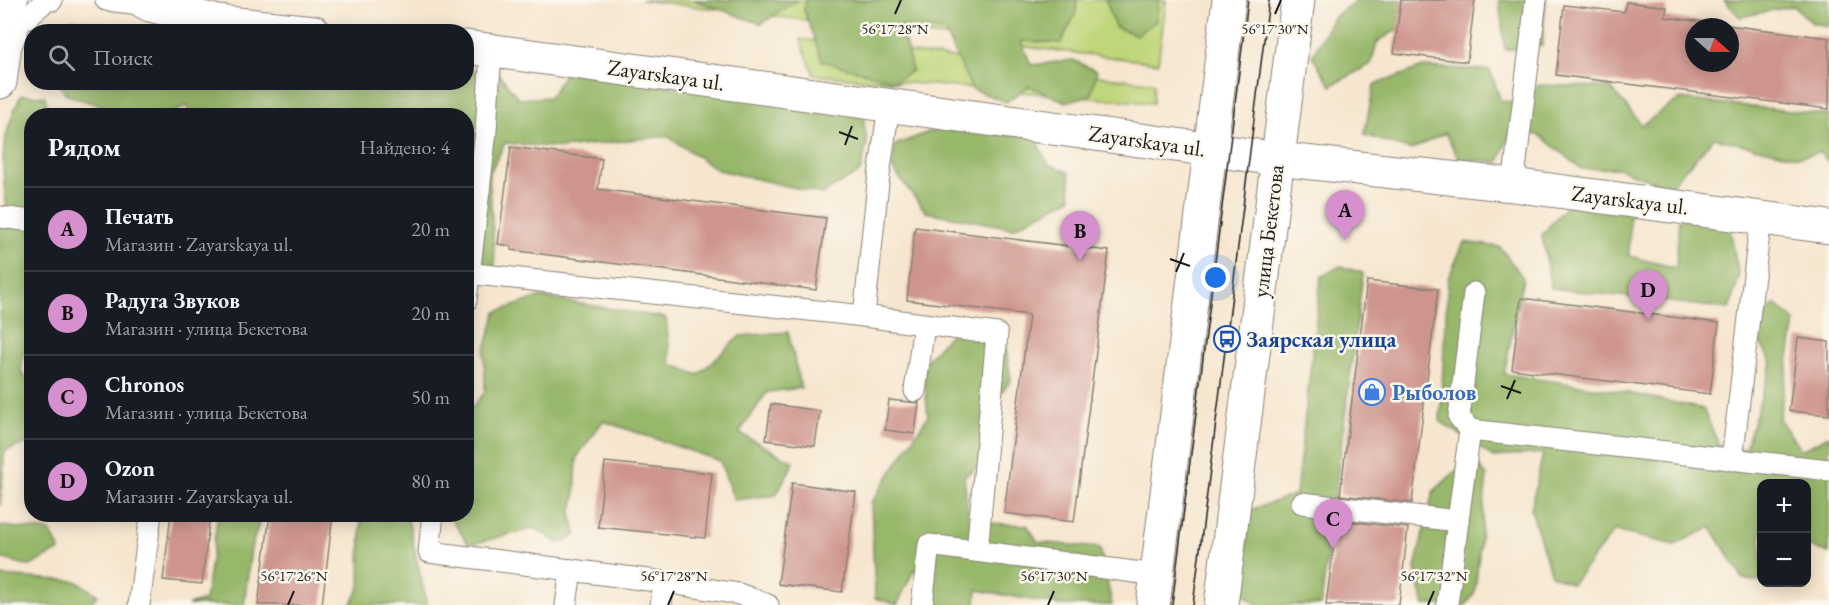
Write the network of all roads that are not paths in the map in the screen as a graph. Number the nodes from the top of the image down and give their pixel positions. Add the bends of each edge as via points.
1 (11, 0) edge
2 (52, 0) edge
3 (106, 0) edge
4 (1229, 0) edge
5 (1298, 0) edge
6 (1536, 0) edge
7 (146, 3) edge
8 (244, 24) edge
9 (479, 49) edge
10 (1, 74) edge
11 (889, 106) junction
12 (1210, 150) junction
13 (1277, 159) junction
14 (1514, 185) junction
15 (0, 217) edge
16 (1761, 217) junction
17 (24, 220) edge
18 (474, 226) edge
19 (1829, 227) edge
20 (474, 274) edge
21 (1474, 293) dead end
22 (864, 316) junction
23 (924, 325) junction
24 (915, 391) dead end
25 (1470, 430) junction
26 (1732, 460) junction
27 (1829, 470) edge
28 (1302, 503) dead end
29 (1458, 521) junction
30 (150, 522) edge
31 (432, 522) edge
32 (977, 551) junction
33 (571, 570) junction
34 (664, 582) junction
35 (1155, 590) edge
36 (140, 605) edge
37 (566, 605) edge
38 (661, 605) edge
39 (768, 605) edge
40 (922, 605) edge
41 (1221, 605) edge
42 (1447, 605) edge

1 - 10 street
2 - 10 lane via 20,22
3 - 7 lane
4 - 12 street
5 - 13 street, улица Бекетова
6 - 14 lane
7 - 8 street
9 - 11 street, Zayarskaya ul.
9 - 18 lane via 486,131
11 - 12 street, Zayarskaya ul.
11 - 22 lane
12 - 13 street, Zayarskaya ul.
12 - 35 street
13 - 14 street, Zayarskaya ul.
13 - 41 street, улица Бекетова
14 - 16 street, Zayarskaya ul.
15 - 17 lane
16 - 19 street, Zayarskaya ul.
16 - 26 lane
20 - 22 lane
21 - 25 lane via 1459,417
22 - 23 lane
23 - 24 lane
23 - 32 lane via 997,334
25 - 26 lane
25 - 29 lane
26 - 27 lane
28 - 29 lane
29 - 42 lane
30 - 36 lane
31 - 33 lane via 429,552
32 - 35 lane
32 - 40 lane via 929,545
33 - 34 lane
33 - 37 lane
34 - 38 lane
34 - 39 lane via 739,594

